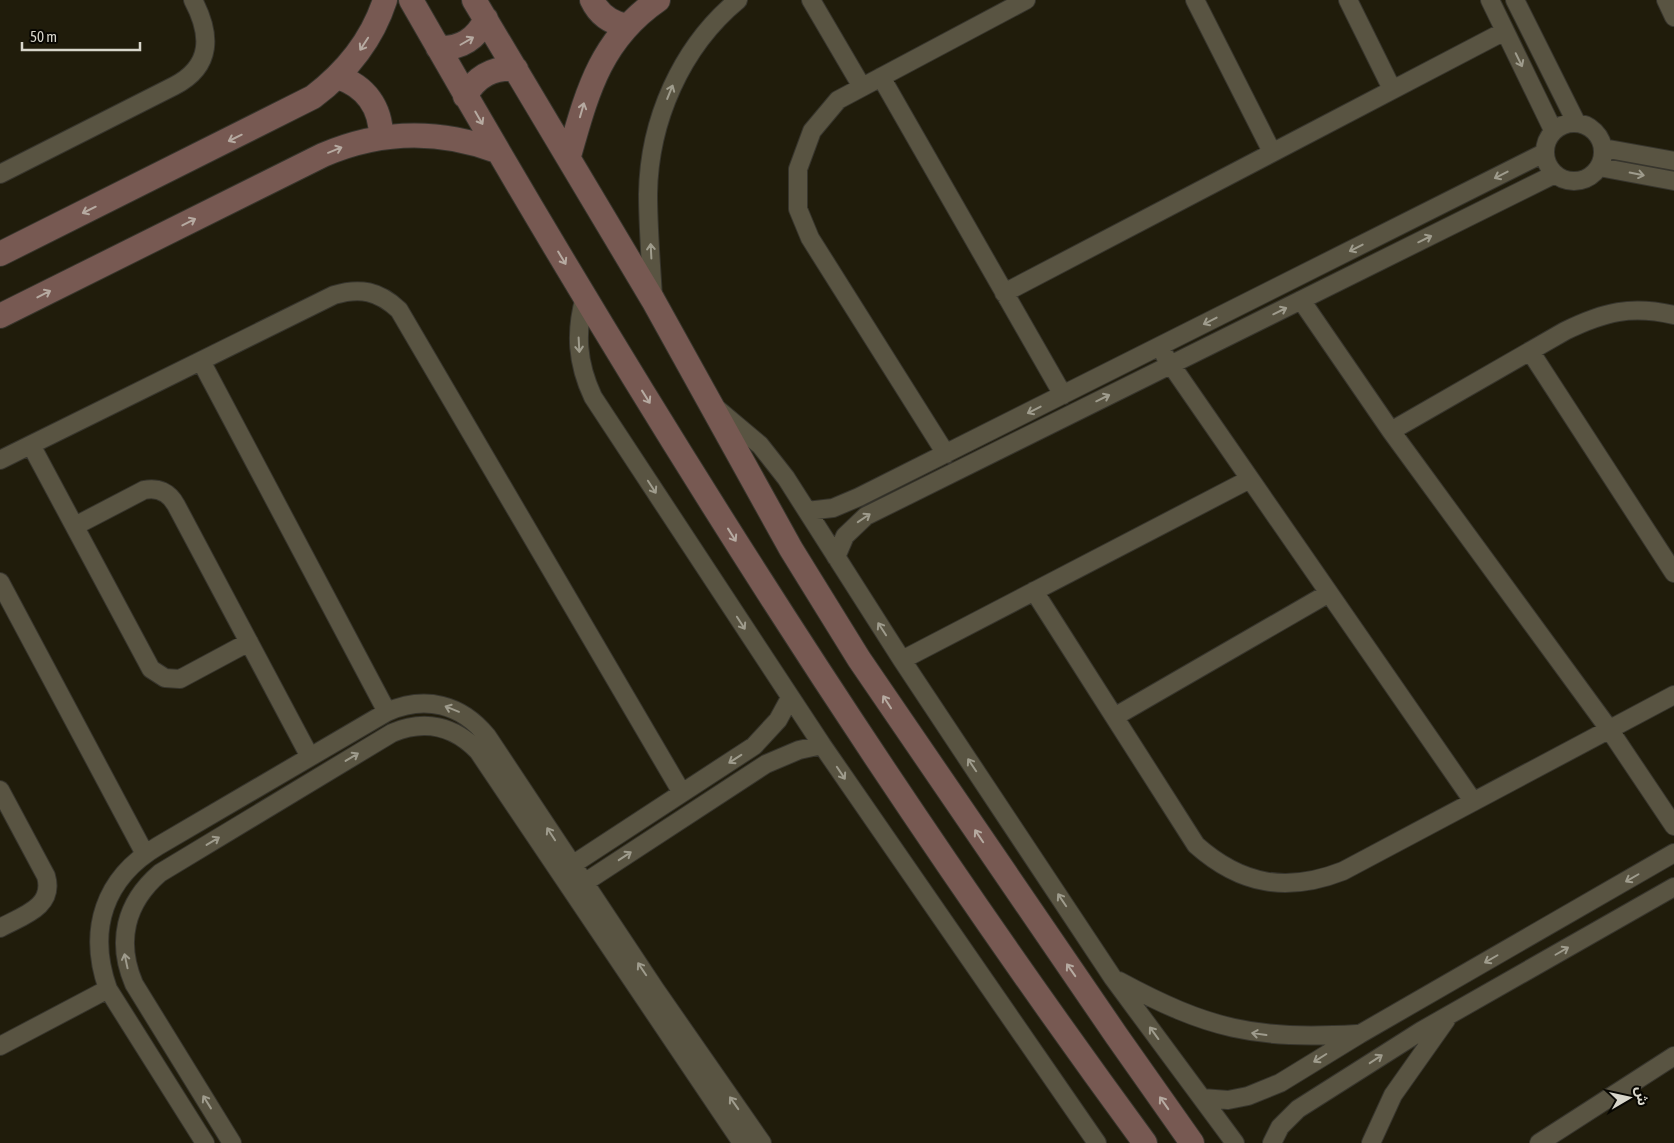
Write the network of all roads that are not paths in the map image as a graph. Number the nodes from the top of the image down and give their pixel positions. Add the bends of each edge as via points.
1 (193, 0) edge
2 (385, 0) edge
3 (411, 0) edge
4 (592, 0) edge
5 (658, 0) edge
6 (738, 0) edge
7 (811, 0) edge
8 (1026, 0) edge
9 (1195, 0) edge
10 (1348, 0) edge
11 (1490, 0) edge
12 (1516, 0) edge
13 (1666, 0) edge
14 (480, 10) edge
15 (1674, 17) edge
16 (627, 26) junction
17 (1505, 31) junction
18 (438, 48) junction
19 (516, 68) junction
20 (338, 76) junction
21 (881, 77) junction
22 (862, 87) junction
23 (1392, 89) junction
24 (466, 96) junction
25 (1576, 122) junction
26 (1553, 130) junction
27 (381, 136) junction
28 (1603, 148) junction
29 (497, 151) junction
30 (1272, 152) junction
31 (1544, 153) junction
32 (569, 156) junction
33 (1674, 161) edge
34 (1599, 167) junction
35 (0, 174) edge
36 (1555, 174) junction
37 (1674, 181) edge
38 (0, 254) edge
39 (1004, 293) junction
40 (585, 297) junction
41 (653, 300) junction
42 (1301, 300) junction
43 (1674, 315) edge
44 (0, 316) edge
45 (1159, 347) junction
46 (1530, 351) junction
47 (201, 361) junction
48 (1171, 365) junction
49 (1063, 395) junction
50 (712, 405) junction
51 (1391, 431) junction
52 (31, 445) junction
53 (946, 454) junction
54 (0, 460) edge
55 (1250, 479) junction
56 (807, 511) junction
57 (75, 526) junction
58 (836, 557) junction
59 (1674, 573) edge
60 (0, 582) edge
61 (1034, 591) junction
62 (1329, 593) junction
63 (249, 642) junction
64 (902, 660) junction
65 (1674, 695) edge
66 (790, 698) junction
67 (387, 712) junction
68 (1116, 716) junction
69 (1609, 729) junction
70 (762, 739) junction
71 (822, 745) junction
72 (310, 757) junction
73 (776, 759) junction
74 (712, 774) junction
75 (0, 790) edge
76 (724, 791) junction
77 (682, 793) junction
78 (1473, 801) junction
79 (1674, 826) edge
80 (145, 854) junction
81 (1674, 854) edge
82 (564, 863) junction
83 (584, 883) junction
84 (1674, 887) edge
85 (0, 928) edge
86 (1114, 978) junction
87 (108, 989) junction
88 (1451, 1013) junction
89 (1360, 1034) junction
90 (0, 1046) edge
91 (1673, 1058) edge
92 (180, 1060) junction
93 (161, 1073) junction
94 (1202, 1098) junction
95 (206, 1143) edge
96 (232, 1143) edge
97 (742, 1143) edge
98 (762, 1143) edge
99 (1097, 1143) edge
100 (1144, 1143) edge
101 (1192, 1143) edge
102 (1235, 1143) edge
103 (1272, 1143) edge
104 (1371, 1143) edge
105 (1539, 1143) edge

1 - 35 street via 204,24 206,42 201,61 190,76
2 -> 20 street via 361,50
3 - 18 street
4 - 16 street via 603,16 618,25
5 - 16 street
41 -> 6 street via 648,194 650,162 658,127 685,62 712,24
7 - 22 street
8 - 21 street
9 - 30 street
10 - 23 street
11 - 17 street
12 - 25 street
13 - 15 street
18 -> 14 street via 455,47 471,40
14 - 19 street
32 -> 16 street via 593,78
17 - 23 street
17 -> 26 street
18 - 24 street
19 - 24 street via 490,71 476,81
19 - 32 street
20 - 27 street via 356,85 370,99 379,117
20 -> 38 street via 299,106
21 - 22 street
21 - 39 street
22 - 53 street via 838,100 812,131 798,169 798,209 810,238
23 - 30 street
24 -> 29 street
25 - 26 street
25 - 28 street via 1591,128
26 - 31 street via 1546,141
27 - 29 street via 432,135 465,140
44 -> 27 street via 323,155
28 - 33 street
28 - 34 street
29 -> 40 street
30 - 39 street
31 - 36 street
31 -> 45 street
32 - 41 street
34 - 36 street via 1594,174 1579,181 1570,182
34 -> 37 street
42 -> 36 street
39 - 49 street
40 -> 66 street via 578,340 582,369 593,396
40 -> 100 street via 828,686 978,909
41 - 50 street
48 -> 42 street
42 - 51 street
43 - 46 street via 1650,309 1620,310 1592,318
45 - 48 street
45 - 49 street
46 - 51 street
46 - 59 street
47 - 52 street
47 - 67 street
47 - 77 street via 334,295 362,290 388,300 399,310
48 - 55 street
58 -> 48 street via 845,536 866,516
49 -> 53 street
50 - 56 street via 760,446
101 -> 50 street via 859,660 791,549
51 - 69 street
52 - 54 street
52 - 57 street
53 - 56 street via 846,503
55 - 61 street
55 - 62 street
56 - 58 street
57 - 63 street via 144,490 156,489 168,495
57 - 63 street via 146,663 157,674 172,679 188,676
64 -> 58 street
60 - 80 street
61 - 64 street
61 - 68 street
62 - 68 street
62 - 78 street
63 - 72 street
86 -> 64 street
65 - 69 street
66 - 70 street
66 - 71 street
67 - 72 street
82 -> 67 street via 487,736 470,718 436,703 411,704
68 - 78 street via 1196,845 1228,869 1266,882 1305,883 1343,871
69 - 78 street
69 - 79 street
70 - 73 street
70 -> 74 street
71 - 73 street
71 -> 99 street
72 - 80 street
73 - 76 street
74 - 76 street
74 - 77 street
75 - 85 street via 46,876 48,888 44,900 36,908
83 -> 76 street
77 - 82 street
80 - 87 street via 121,877 105,906 98,940 102,973
81 -> 89 street
82 - 83 street
92 -> 82 street via 128,971 124,930 137,898 160,873 392,733 427,725 450,730 470,743
82 - 97 street
98 -> 83 street
88 -> 84 street
89 -> 86 street via 1284,1036 1232,1029 1182,1014
94 -> 86 street
87 - 90 street
87 - 93 street
103 -> 88 street via 1280,1127 1298,1109
88 - 104 street via 1396,1089
89 -> 94 street via 1264,1091 1228,1100
91 - 105 street
92 - 93 street
96 -> 92 street
93 - 95 street
94 - 102 street

